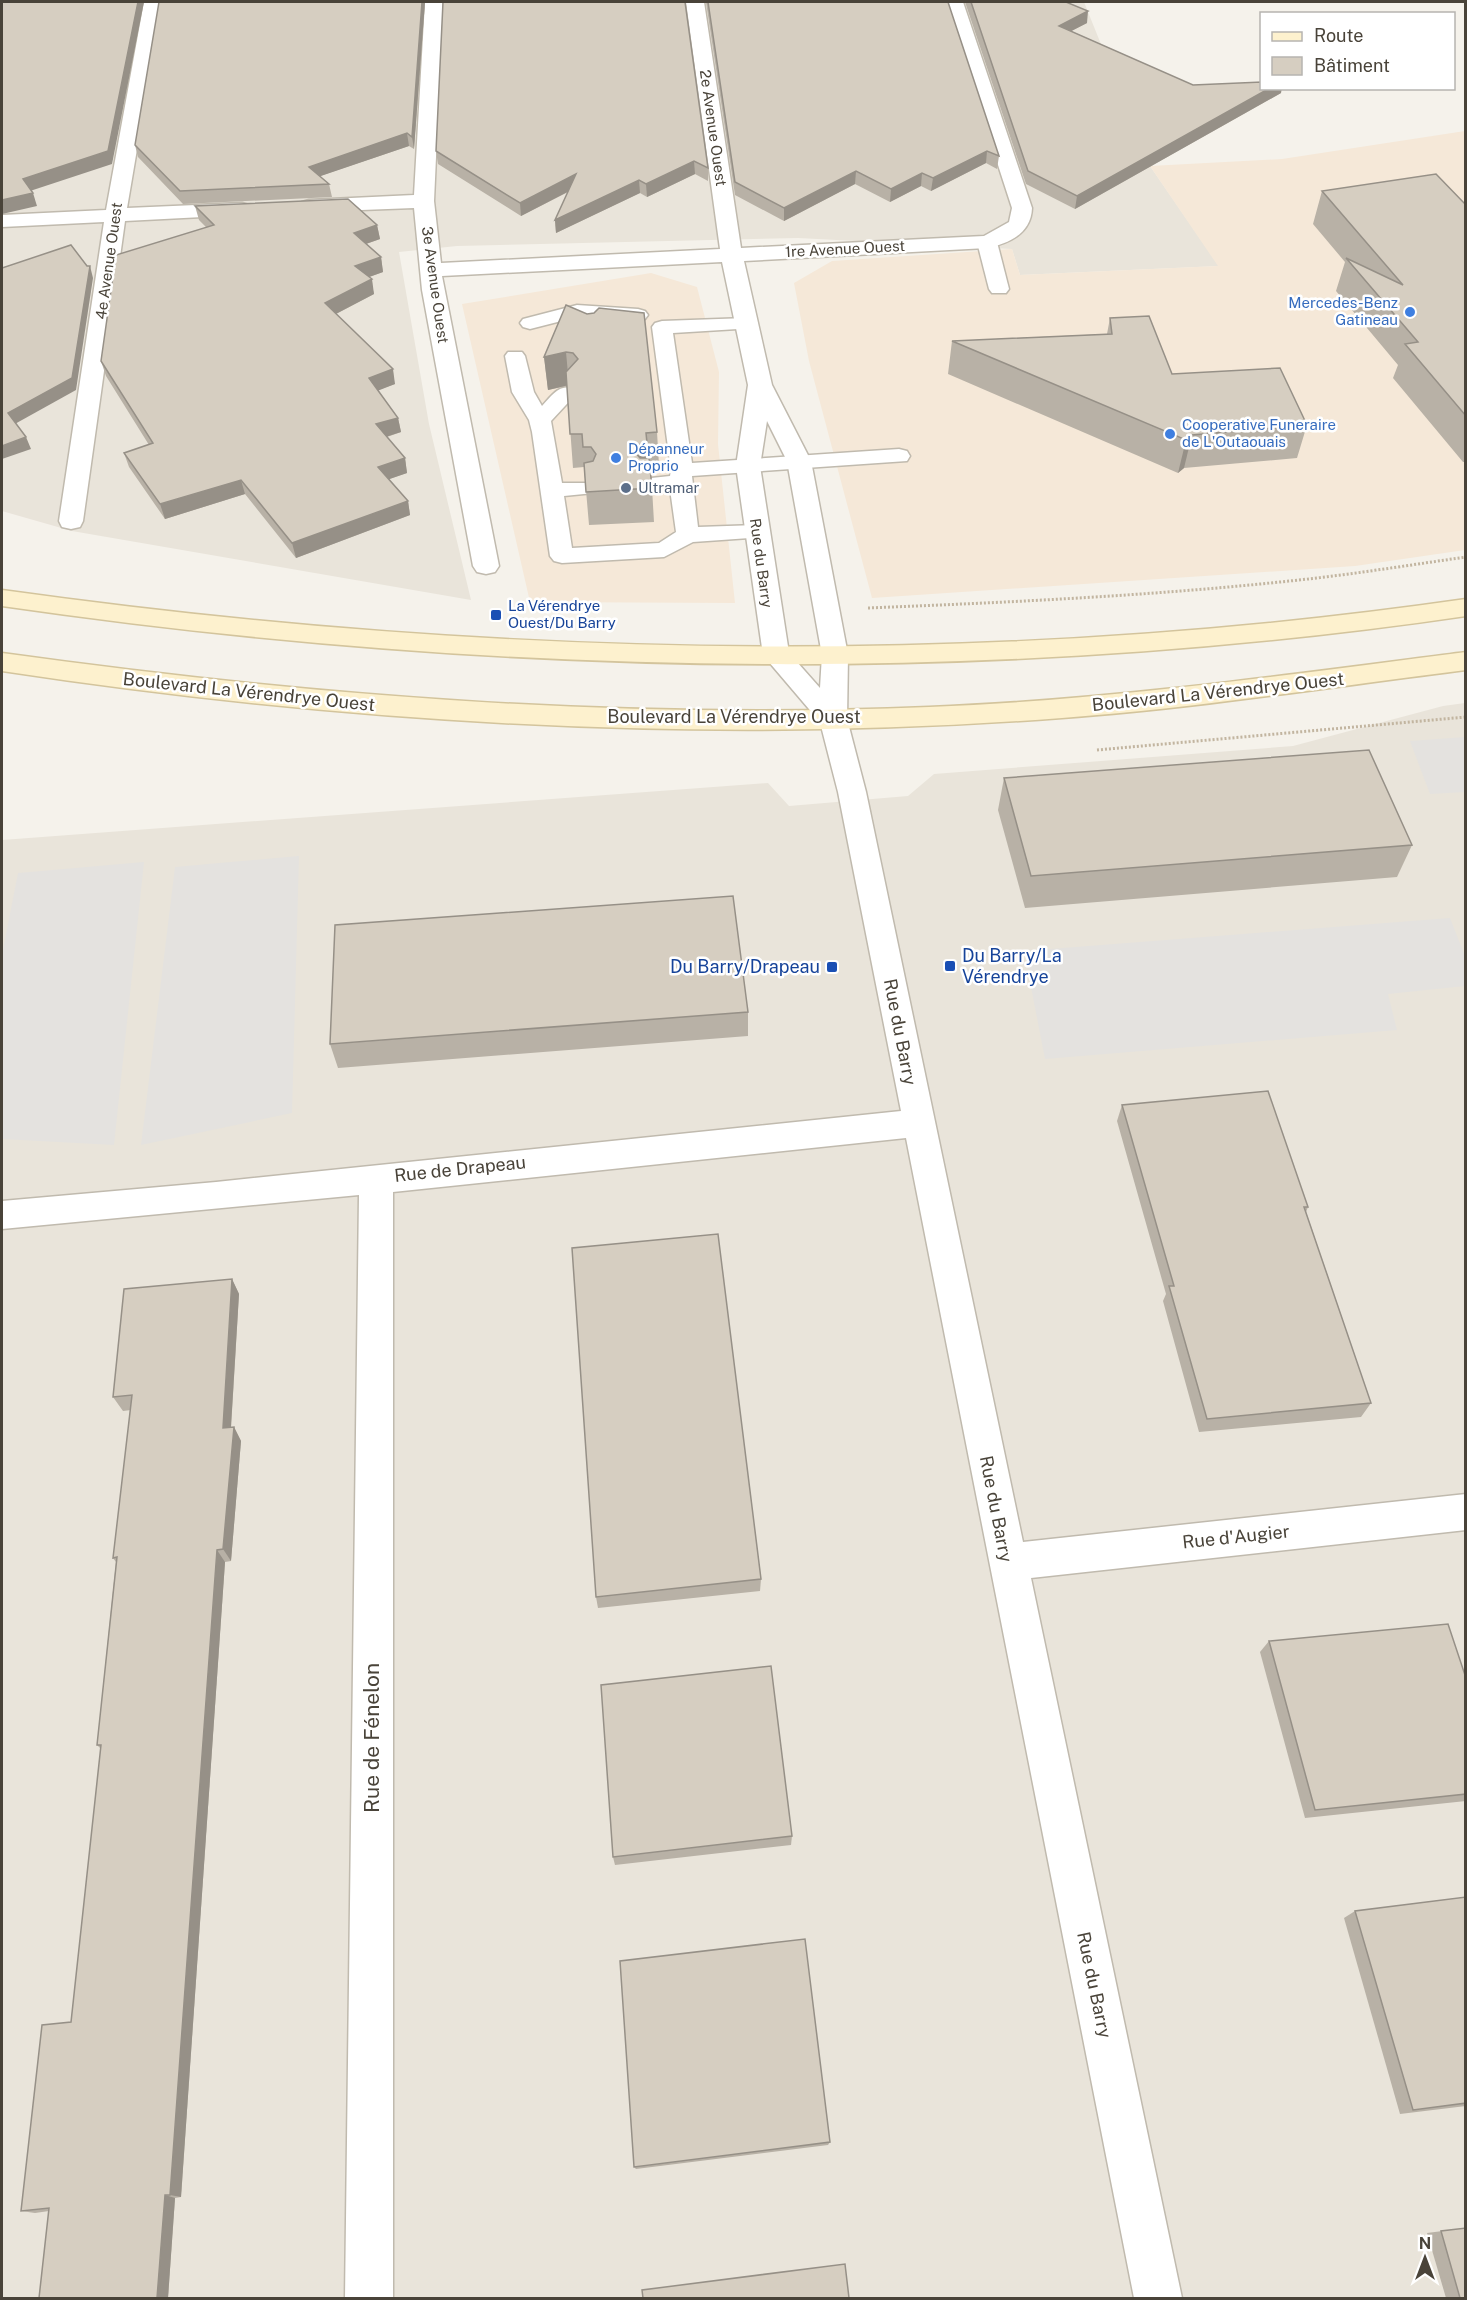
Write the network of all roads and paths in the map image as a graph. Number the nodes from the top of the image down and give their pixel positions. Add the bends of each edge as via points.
1 (153, 2) edge
2 (434, 2) edge
3 (695, 2) edge
4 (954, 2) edge
5 (424, 201) junction
6 (288, 207) edge
7 (265, 208) edge
8 (115, 216) junction
9 (2, 221) edge
10 (987, 242) junction
11 (732, 254) junction
12 (430, 270) junction
13 (999, 289) dead end
14 (564, 313) junction
15 (530, 323) dead end
16 (747, 324) junction
17 (662, 327) junction
18 (583, 333) edge
19 (558, 334) edge
20 (515, 356) dead end
21 (543, 369) dead end
22 (760, 385) junction
23 (523, 392) junction
24 (567, 392) edge
25 (540, 420) junction
26 (898, 456) dead end
27 (799, 461) junction
28 (748, 466) junction
29 (681, 476) junction
30 (650, 484) edge
31 (586, 488) edge
32 (554, 490) junction
33 (71, 521) dead end
34 (757, 532) junction
35 (688, 535) junction
36 (1466, 557) edge
37 (486, 566) dead end
38 (2, 597) edge
39 (1466, 607) edge
40 (858, 608) dead end
41 (776, 655) junction
42 (835, 655) junction
43 (1466, 661) edge
44 (2, 662) edge
45 (1466, 717) edge
46 (833, 719) junction
47 (1097, 750) dead end
48 (918, 1123) junction
49 (376, 1178) junction
50 (2, 1215) edge
51 (1466, 1512) edge
52 (1006, 1562) junction
53 (369, 2298) edge
54 (1158, 2298) edge

1 - 8 street, 4e Avenue Ouest
2 - 5 street, 3e Avenue Ouest
3 - 11 street, 2e Avenue Ouest
4 - 10 street, 1re Avenue Ouest via 1022,208 1017,229
5 - 6 street
5 - 12 street, 3e Avenue Ouest
7 - 8 street
8 - 9 street
8 - 33 street, 4e Avenue Ouest
10 - 11 street, 1re Avenue Ouest
10 - 13 lane
11 - 12 street, 1re Avenue Ouest
11 - 16 street, Rue du Barry
12 - 37 street, 3e Avenue Ouest
14 - 15 lane
14 - 17 lane via 593,310 631,314
14 - 18 lane
14 - 19 lane
16 - 17 lane
16 - 22 street, Rue du Barry
17 - 29 lane
20 - 23 lane
21 - 23 lane
22 - 27 street, Rue du Barry
22 - 28 street, Rue du Barry
23 - 25 lane
24 - 25 lane
25 - 32 lane
26 - 27 lane
27 - 28 lane
27 - 42 street, Rue du Barry
28 - 29 lane
28 - 34 street, Rue du Barry
29 - 30 lane
29 - 35 lane
31 - 32 lane
32 - 35 lane via 562,556 664,550
34 - 35 lane
34 - 41 street, Rue du Barry
36 - 40 path via 1318,578 1189,590
38 - 41 main road via 170,621 375,641 555,651
39 - 42 main road via 1329,625 1111,645 903,656
41 - 42 main road
41 - 46 street, Rue du Barry
42 - 46 street, Rue du Barry
43 - 46 main road, Boulevard La Vérendrye Ouest via 1135,702
44 - 46 main road, Boulevard La Vérendrye Ouest via 135,682 428,708 574,716
45 - 47 path
46 - 48 street, Rue du Barry via 852,792
48 - 49 street, Rue de Drapeau
48 - 52 street, Rue du Barry
49 - 50 street, Rue de Drapeau
49 - 53 street, Rue de Fénelon
51 - 52 street, Rue d'Augier
52 - 54 street, Rue du Barry

